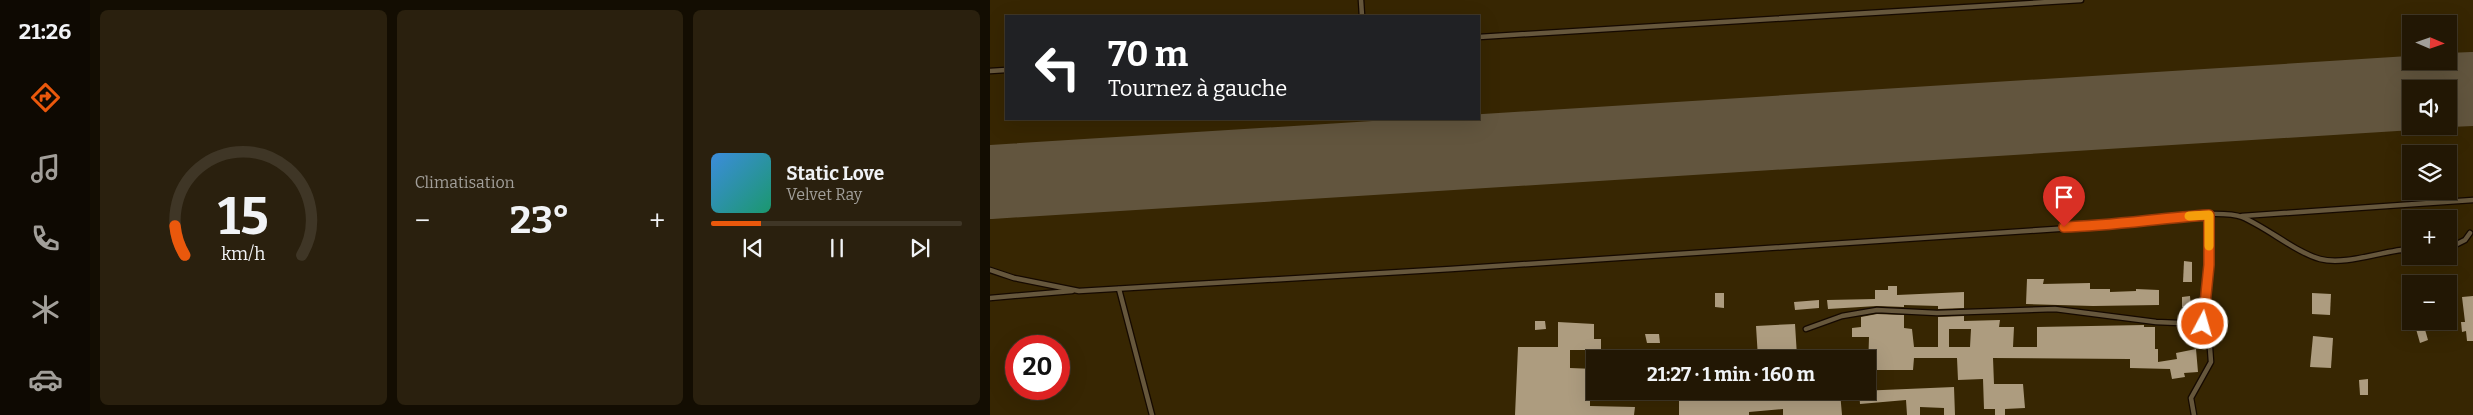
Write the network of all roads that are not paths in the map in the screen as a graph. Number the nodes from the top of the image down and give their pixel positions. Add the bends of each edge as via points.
1 (1360, 0) edge
2 (2081, 0) edge
3 (1362, 15) edge
4 (1480, 37) edge
5 (1005, 70) edge
6 (990, 71) edge
7 (2473, 200) edge
8 (2209, 215) junction
9 (2240, 216) junction
10 (2470, 232) dead end
11 (2457, 244) edge
12 (2402, 250) edge
13 (990, 270) edge
14 (1119, 289) junction
15 (1079, 290) junction
16 (990, 298) edge
17 (2203, 324) junction
18 (1806, 329) dead end
19 (1152, 415) edge
20 (2194, 415) edge

1 - 3 lane
2 - 4 lane
5 - 6 lane
7 - 9 lane
8 - 9 lane
8 - 14 lane via 2102,226
8 - 17 lane via 2209,265
9 - 12 lane via 2320,259 2335,260
10 - 11 lane
13 - 15 lane via 1014,278
14 - 15 lane
14 - 19 lane
15 - 16 lane
17 - 18 lane via 2156,322 2055,309 1936,313 1877,310 1842,316
17 - 20 lane via 2209,334 2211,362 2191,398

